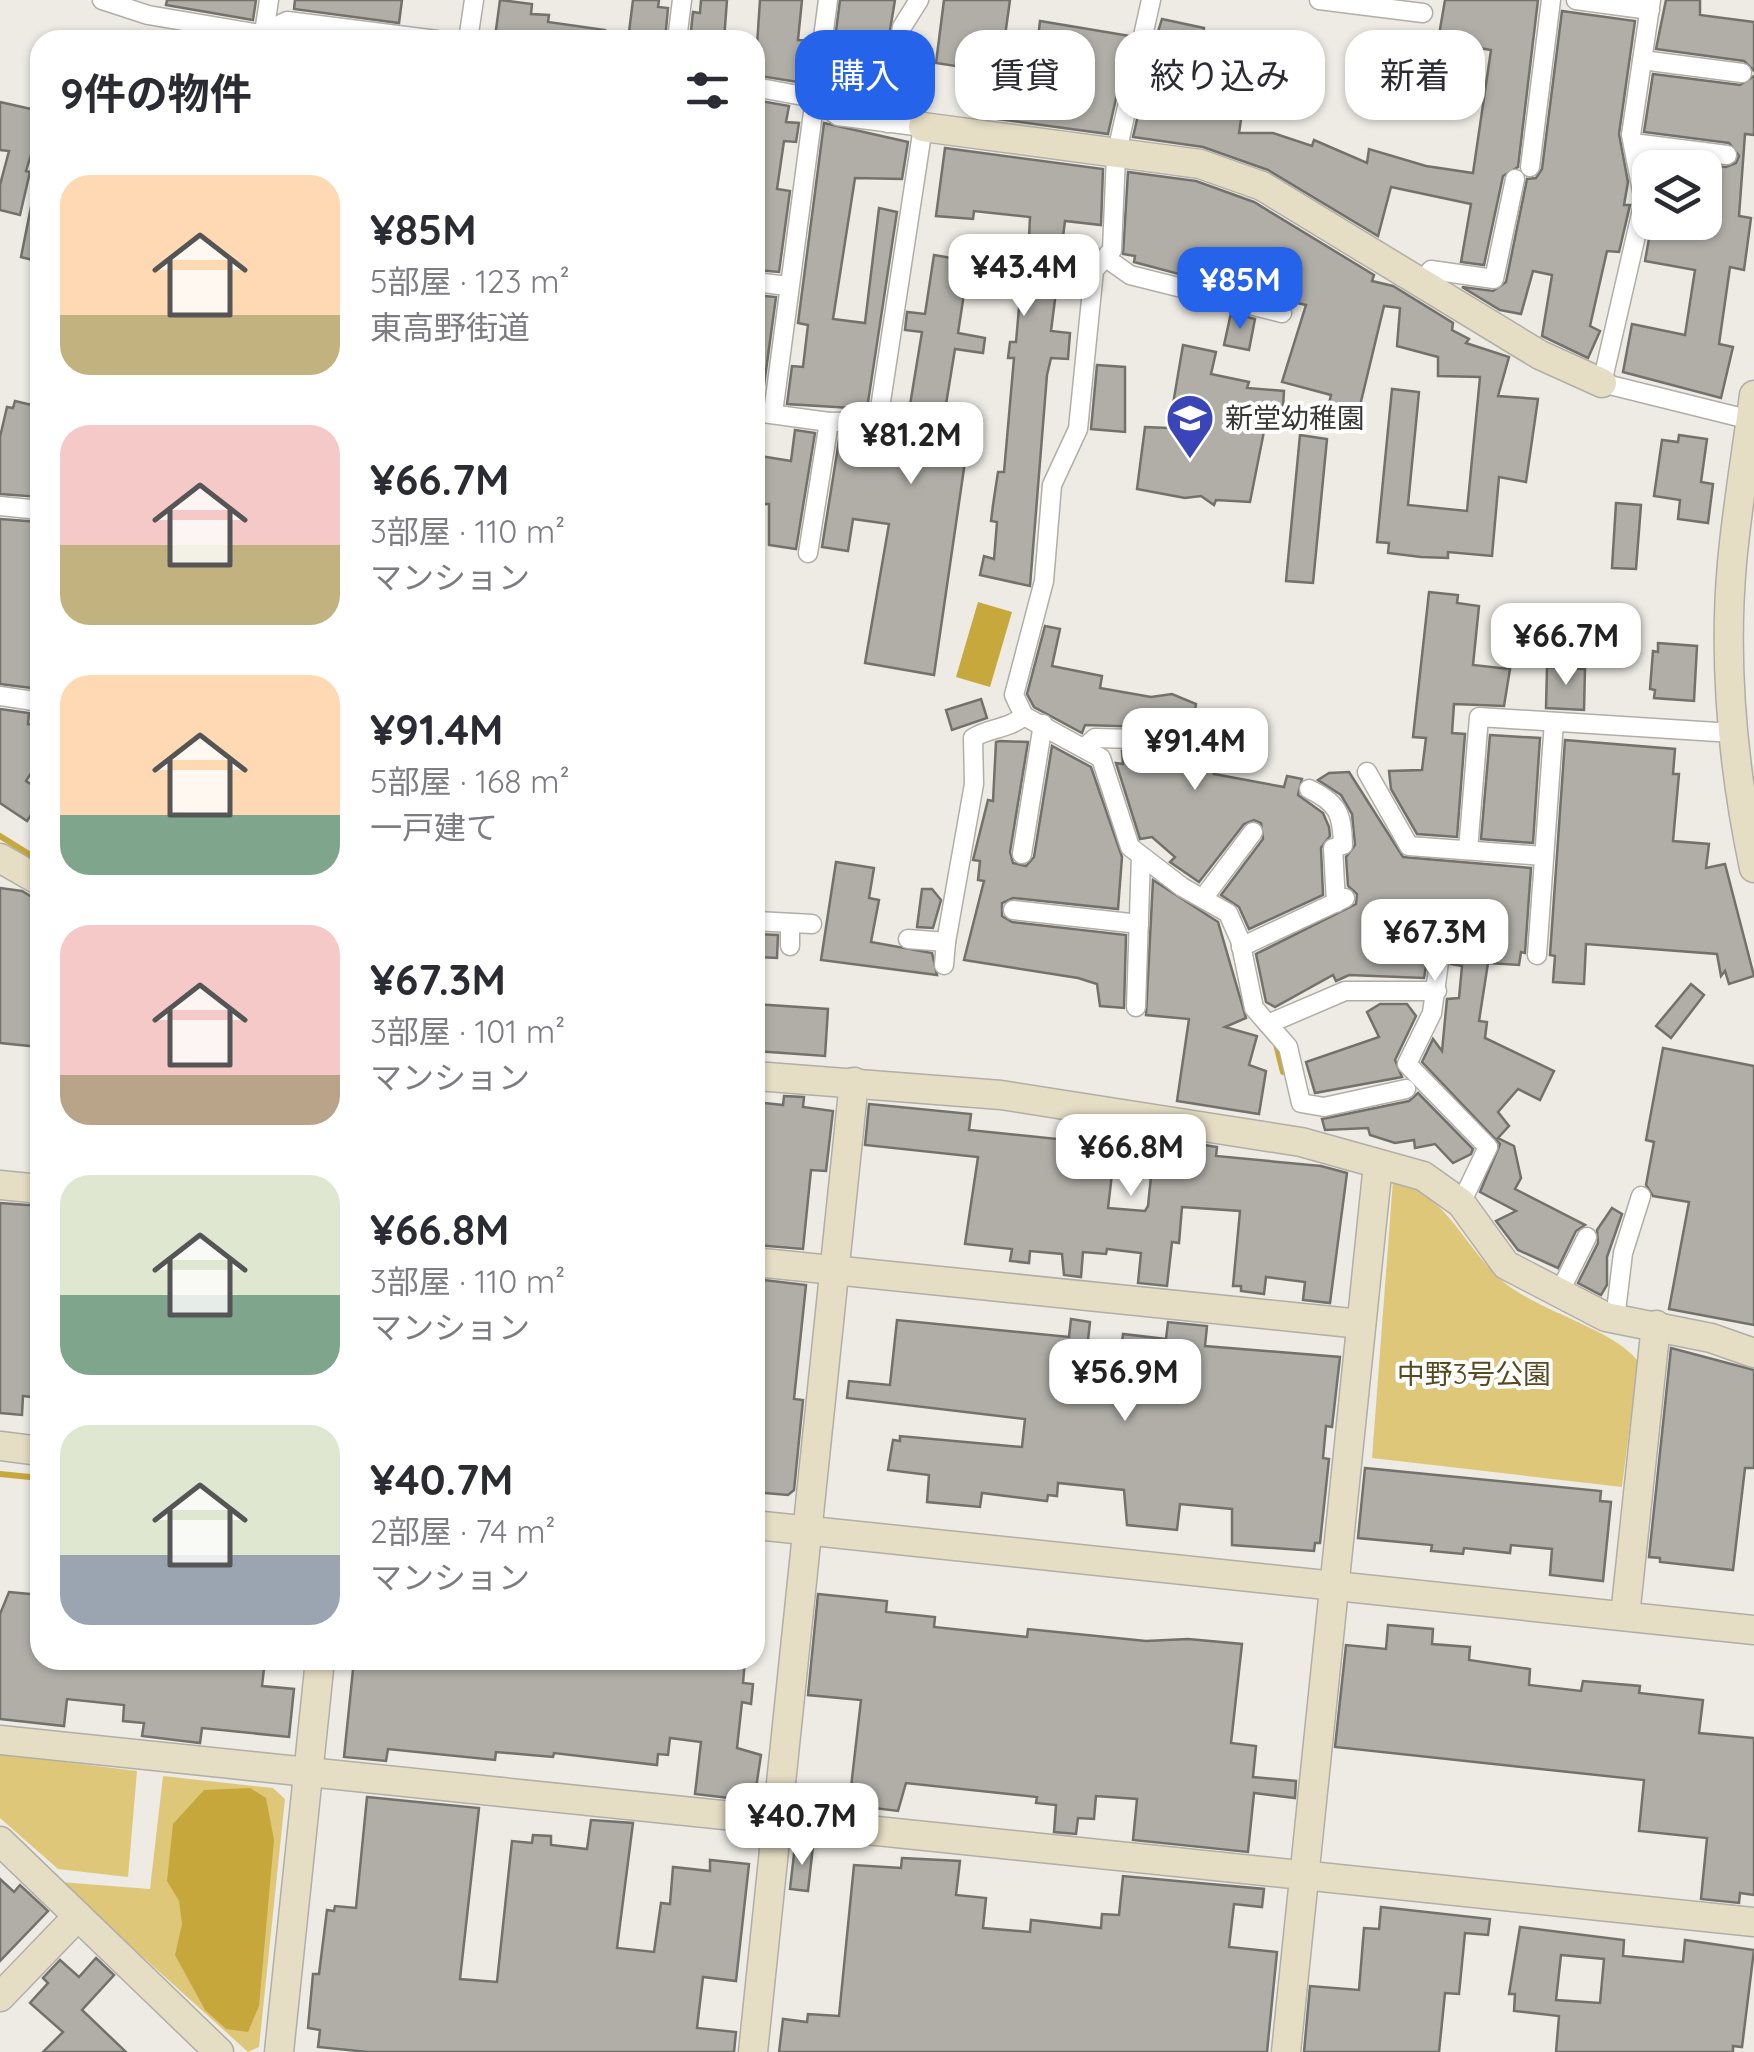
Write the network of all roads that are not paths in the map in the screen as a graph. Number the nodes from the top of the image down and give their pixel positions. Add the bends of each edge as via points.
1 (102, 0) edge
2 (269, 0) edge
3 (474, 0) edge
4 (682, 0) edge
5 (828, 0) edge
6 (919, 0) edge
7 (1151, 0) edge
8 (1320, 0) edge
9 (1551, 0) edge
10 (1576, 0) edge
11 (1651, 5) edge
12 (160, 9) edge
13 (1423, 14) dead end
14 (241, 30) edge
15 (265, 30) edge
16 (274, 30) edge
17 (358, 30) edge
18 (470, 30) edge
19 (678, 30) edge
20 (824, 30) edge
21 (1642, 60) junction
22 (1742, 73) dead end
23 (765, 90) edge
24 (795, 95) edge
25 (811, 120) edge
26 (871, 120) edge
27 (888, 122) junction
28 (924, 127) junction
29 (1633, 143) junction
30 (1118, 150) junction
31 (1728, 155) dead end
32 (1106, 258) junction
33 (1421, 282) junction
34 (765, 283) edge
35 (788, 286) junction
36 (1282, 313) dead end
37 (1602, 383) junction
38 (765, 407) edge
39 (765, 412) edge
40 (1753, 412) edge
41 (829, 422) junction
42 (0, 506) edge
43 (30, 509) edge
44 (808, 553) dead end
45 (0, 696) edge
46 (30, 700) edge
47 (1024, 716) junction
48 (1554, 722) junction
49 (1043, 724) junction
50 (1732, 734) junction
51 (1177, 740) dead end
52 (1085, 746) junction
53 (1367, 772) dead end
54 (1309, 789) dead end
55 (1253, 832) dead end
56 (1468, 850) junction
57 (1022, 854) dead end
58 (1141, 856) junction
59 (1544, 856) junction
60 (0, 858) edge
61 (1754, 868) edge
62 (30, 875) edge
63 (1204, 897) junction
64 (1012, 910) dead end
65 (765, 922) edge
66 (790, 923) junction
67 (812, 924) dead end
68 (1138, 924) junction
69 (1444, 926) dead end
70 (908, 939) dead end
71 (946, 942) junction
72 (790, 946) dead end
73 (1241, 947) junction
74 (1537, 955) dead end
75 (944, 965) dead end
76 (1437, 991) junction
77 (1136, 1007) dead end
78 (1268, 1024) junction
79 (765, 1077) edge
80 (854, 1082) junction
81 (1406, 1090) dead end
82 (1378, 1164) junction
83 (0, 1185) edge
84 (30, 1188) edge
85 (1641, 1196) dead end
86 (1461, 1203) junction
87 (1588, 1237) dead end
88 (765, 1263) edge
89 (834, 1270) junction
90 (1558, 1295) junction
91 (1615, 1319) junction
92 (1361, 1324) junction
93 (1656, 1325) junction
94 (1754, 1353) edge
95 (0, 1446) edge
96 (30, 1449) edge
97 (765, 1525) edge
98 (808, 1530) junction
99 (1334, 1584) junction
100 (1625, 1616) junction
101 (1754, 1630) edge
102 (319, 1670) edge
103 (0, 1740) edge
104 (308, 1772) junction
105 (777, 1820) junction
106 (0, 1841) edge
107 (1304, 1875) junction
108 (78, 1916) junction
109 (1754, 1922) edge
110 (0, 1997) edge
111 (219, 2052) edge
112 (279, 2052) edge
113 (753, 2052) edge
114 (1286, 2052) edge

1 - 12 street
2 - 15 street
3 - 18 street
4 - 19 street
5 - 20 street
6 - 27 street via 902,27
7 - 30 street
8 - 13 street
9 - 33 street via 1522,173 1494,279 1432,270
10 - 11 street
11 - 21 street
12 - 14 street
16 - 17 street via 288,21
21 - 22 street
21 - 29 street
23 - 24 street
25 - 35 street
26 - 27 street
27 - 28 street
28 - 30 street
28 - 41 street via 878,421
29 - 31 street
29 - 37 street via 1644,200
30 - 32 street via 1112,250
30 - 33 street via 1200,164 1262,186
32 - 36 street via 1130,275
32 - 47 street via 1094,270 1078,429 1052,484 1044,581 1016,674 1014,696
33 - 37 street via 1540,355
34 - 35 street
35 - 38 street
37 - 40 street
39 - 41 street
40 - 50 street via 1732,563
41 - 44 street
42 - 43 street
45 - 46 street
47 - 49 street
47 - 71 street via 1009,728 973,738 982,785
48 - 50 street
48 - 56 street via 1480,716
48 - 59 street
49 - 52 street
49 - 57 street
50 - 61 street
51 - 52 street via 1094,738
52 - 58 street via 1101,758 1124,832
53 - 56 street via 1409,846
54 - 73 street via 1337,805 1342,817 1343,845 1334,848 1340,900
55 - 63 street
56 - 59 street
58 - 63 street
58 - 68 street
59 - 74 street
60 - 62 street
63 - 73 street via 1228,913
64 - 68 street
65 - 66 street
66 - 67 street
66 - 72 street
68 - 77 street
69 - 76 street
70 - 71 street
71 - 75 street
73 - 78 street via 1254,1008
76 - 78 street via 1346,991
76 - 86 street via 1406,1064 1488,1147
78 - 81 street via 1288,1047 1302,1103 1324,1107
79 - 80 street
80 - 82 street via 1039,1101 1301,1142
80 - 89 street
82 - 86 street via 1422,1176
82 - 92 street
83 - 84 street
85 - 91 street via 1623,1254
86 - 90 street via 1506,1265
87 - 90 street
88 - 89 street
89 - 92 street
89 - 98 street
90 - 91 street
91 - 93 street
92 - 99 street
93 - 94 street
93 - 100 street
95 - 96 street
97 - 98 street
98 - 99 street
98 - 105 street
99 - 100 street
99 - 107 street
100 - 101 street
102 - 104 street
103 - 104 street
104 - 105 street
104 - 112 street
105 - 107 street
105 - 113 street
106 - 108 street
107 - 109 street
107 - 114 street
108 - 110 street
108 - 111 street

